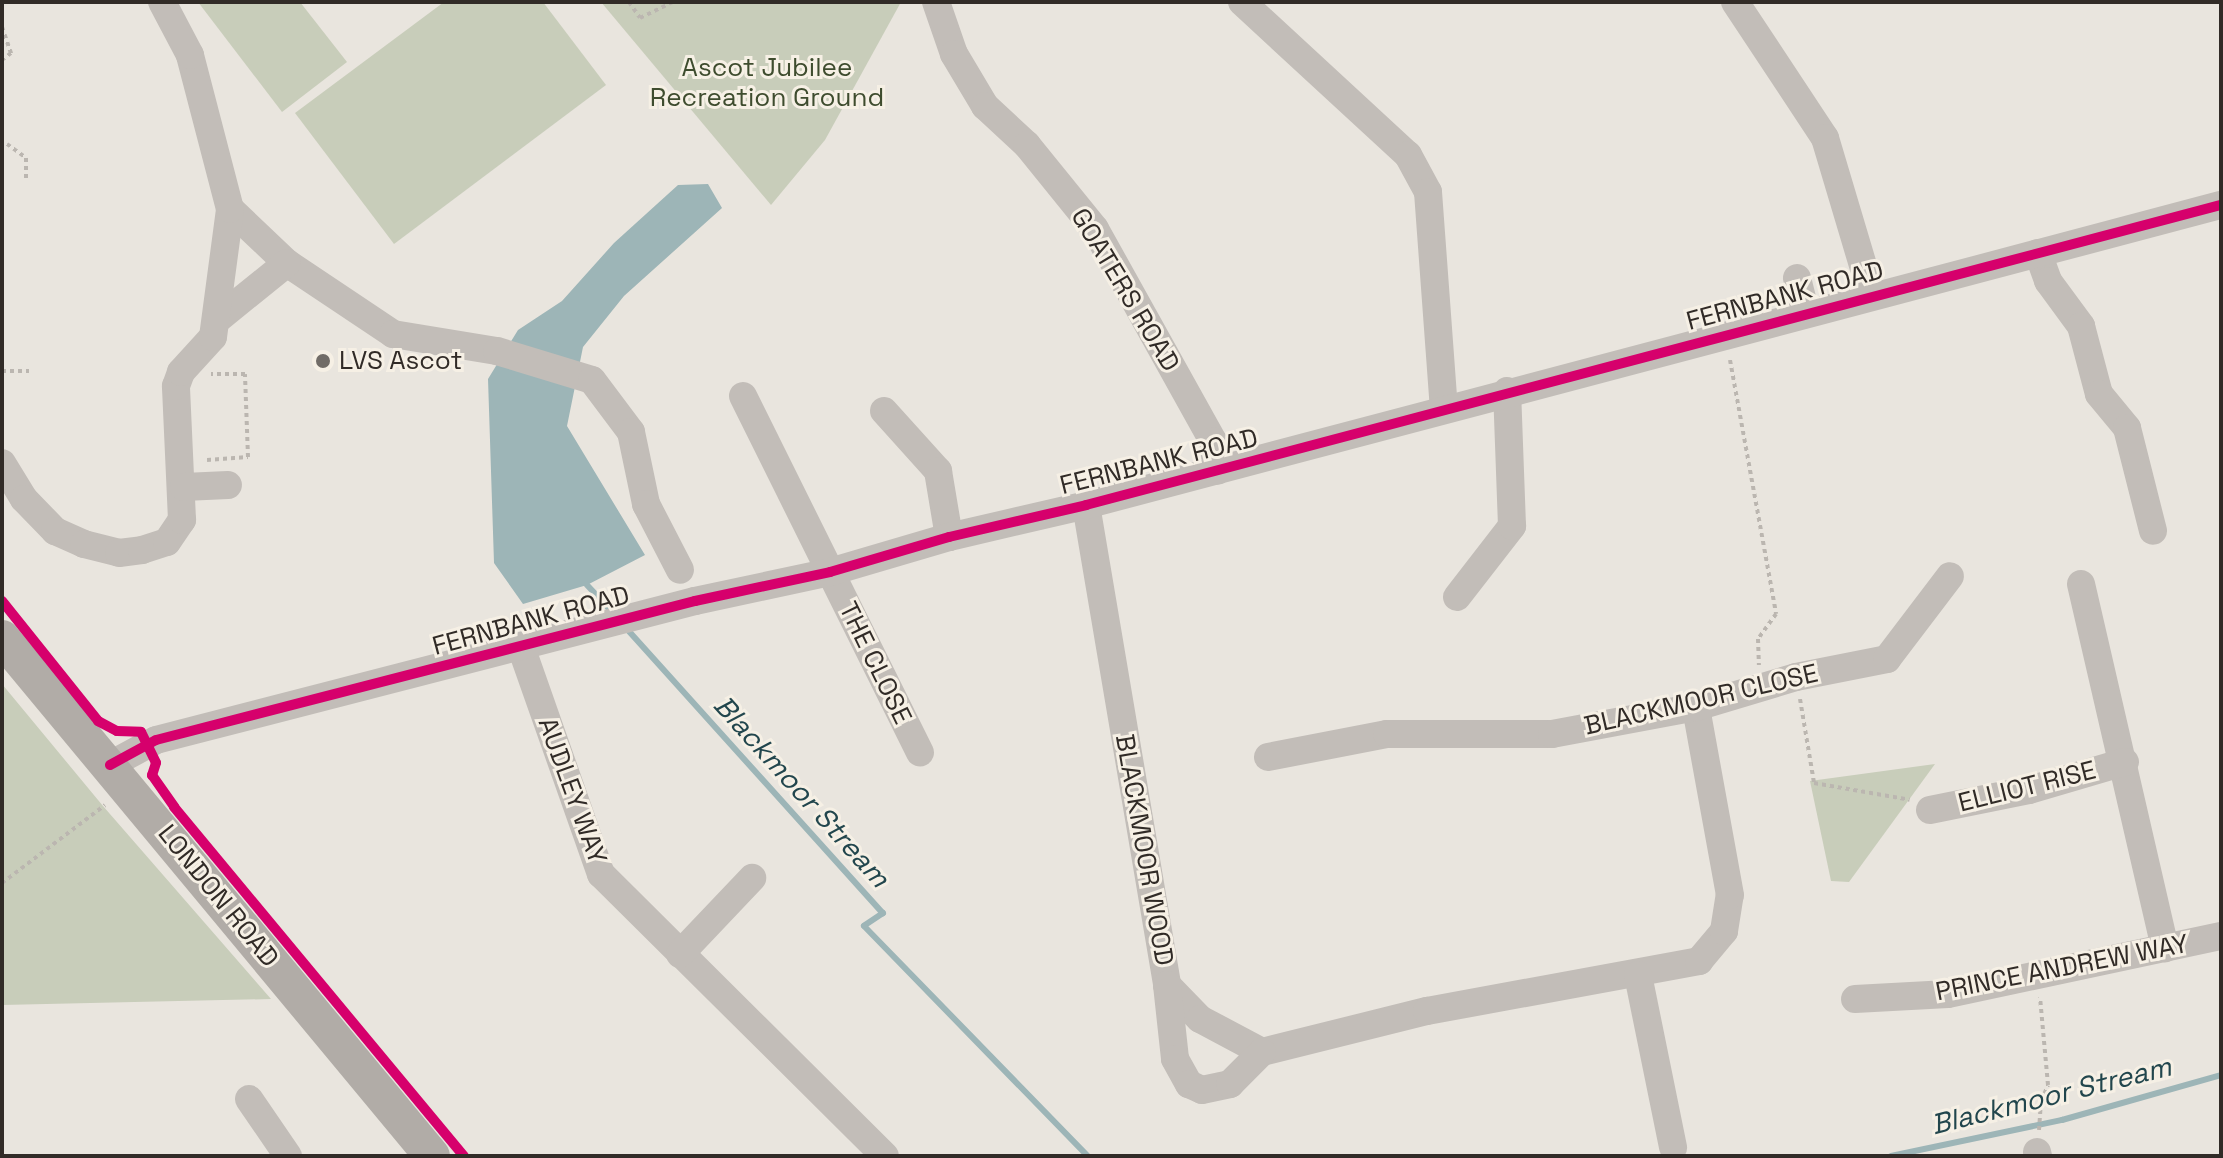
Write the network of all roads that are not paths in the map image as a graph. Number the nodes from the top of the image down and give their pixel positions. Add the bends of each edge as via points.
1 (162, 2) edge
2 (936, 2) edge
3 (1242, 2) edge
4 (1740, 4) edge
5 (2221, 205) edge
6 (230, 209) junction
7 (2038, 253) junction
8 (287, 263) junction
9 (1797, 278) dead end
10 (1872, 296) junction
11 (1806, 313) junction
12 (219, 318) junction
13 (1507, 391) junction
14 (743, 396) dead end
15 (1444, 408) junction
16 (884, 411) dead end
17 (2, 463) edge
18 (1217, 471) junction
19 (182, 474) junction
20 (228, 485) dead end
21 (1086, 505) junction
22 (2153, 531) dead end
23 (949, 537) junction
24 (680, 570) dead end
25 (830, 572) junction
26 (1950, 576) dead end
27 (2081, 584) dead end
28 (1457, 597) dead end
29 (2, 638) edge
30 (521, 647) junction
31 (1696, 707) junction
32 (920, 753) dead end
33 (1268, 757) dead end
34 (2125, 762) junction
35 (112, 781) junction
36 (1930, 810) road end
37 (752, 878) dead end
38 (2221, 936) edge
39 (2165, 948) junction
40 (680, 954) junction
41 (1638, 975) junction
42 (1167, 985) junction
43 (1855, 999) dead end
44 (1262, 1052) junction
45 (249, 1099) dead end
46 (1673, 1147) dead end
47 (288, 1156) edge
48 (432, 1156) edge
49 (885, 1156) edge

1 - 6 street via 190,55
2 - 18 street, GOATERS ROAD via 954,54 985,106 1027,145 1095,229 1213,441
3 - 15 street via 1408,155 1428,192
4 - 10 street via 1825,138 1841,177
5 - 7 street, FERNBANK ROAD
6 - 8 street
6 - 12 street
7 - 10 street, FERNBANK ROAD
7 - 22 street via 2048,281 2081,326 2099,394 2127,428
8 - 12 street
8 - 24 street via 393,334 497,351 592,380 631,432 646,504
9 - 11 street
10 - 11 street, FERNBANK ROAD
11 - 13 street, FERNBANK ROAD
12 - 19 street via 213,337 176,386
13 - 15 street, FERNBANK ROAD
13 - 28 street via 1512,526
14 - 25 street, THE CLOSE
15 - 18 street, FERNBANK ROAD
16 - 23 street via 938,471
17 - 19 street via 24,499 55,531 119,553 167,542 182,520
18 - 21 street, FERNBANK ROAD
19 - 20 street
21 - 23 street, FERNBANK ROAD
21 - 42 street, BLACKMOOR WOOD
23 - 25 street, FERNBANK ROAD
25 - 30 street, FERNBANK ROAD
25 - 32 street, THE CLOSE
26 - 31 street, BLACKMOOR CLOSE via 1887,659 1796,677
27 - 34 street, ELLIOT RISE
29 - 35 main road, LONDON ROAD
30 - 35 street, FERNBANK ROAD via 156,740
30 - 40 street, AUDLEY WAY via 596,865 612,888
31 - 33 street, BLACKMOOR CLOSE via 1552,734 1387,734
31 - 41 street via 1730,895 1724,931 1699,961
34 - 36 street, ELLIOT RISE via 2029,790
34 - 39 street, ELLIOT RISE
35 - 48 main road, LONDON ROAD
37 - 40 street
38 - 39 street, PRINCE ANDREW WAY
39 - 43 street, PRINCE ANDREW WAY via 1948,994
40 - 49 street, AUDLEY WAY
41 - 44 street via 1427,1011
41 - 46 street
42 - 44 street, BLACKMOOR WOOD via 1200,1019
42 - 44 street via 1175,1059 1189,1084 1202,1090 1230,1084
45 - 47 street

